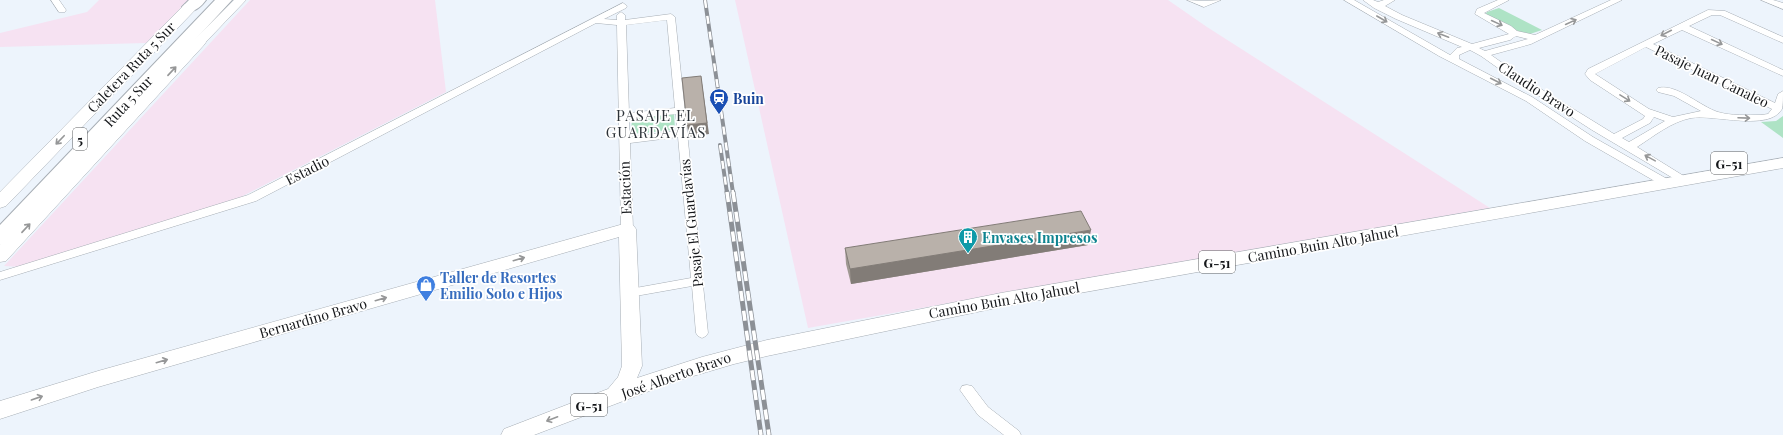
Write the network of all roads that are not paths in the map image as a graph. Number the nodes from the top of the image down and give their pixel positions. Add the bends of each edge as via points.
1 (55, 0) edge
2 (210, 0) edge
3 (224, 0) edge
4 (233, 0) edge
5 (240, 0) edge
6 (1191, 0) edge
7 (1217, 0) edge
8 (1348, 0) edge
9 (1367, 0) edge
10 (1391, 0) edge
11 (1505, 0) edge
12 (1618, 0) edge
13 (1765, 0) edge
14 (194, 2) edge
15 (625, 3) edge
16 (1377, 6) junction
17 (1783, 6) edge
18 (62, 10) dead end
19 (596, 21) junction
20 (620, 23) junction
21 (1681, 26) junction
22 (1514, 33) junction
23 (1536, 38) junction
24 (1783, 40) edge
25 (199, 42) junction
26 (1646, 44) junction
27 (1471, 47) junction
28 (1484, 54) junction
29 (1454, 60) junction
30 (1783, 73) edge
31 (1661, 90) dead end
32 (1783, 94) edge
33 (1778, 108) junction
34 (680, 110) junction
35 (1646, 111) junction
36 (1718, 116) junction
37 (623, 117) junction
38 (1675, 121) junction
39 (683, 133) junction
40 (1603, 133) junction
41 (1589, 138) junction
42 (1614, 138) junction
43 (624, 141) junction
44 (1629, 147) junction
45 (1783, 154) edge
46 (1783, 163) edge
47 (1683, 180) junction
48 (1665, 183) junction
49 (0, 202) edge
50 (0, 221) edge
51 (627, 229) junction
52 (0, 238) edge
53 (0, 256) edge
54 (0, 276) edge
55 (697, 281) junction
56 (630, 293) junction
57 (702, 333) dead end
58 (752, 351) joint
59 (632, 352) junction
60 (668, 376) junction
61 (967, 390) dead end
62 (615, 395) junction
63 (0, 410) edge
64 (510, 435) edge
65 (1014, 435) edge

1 - 18 street
2 - 50 highway, Ruta 5 Sur / 5
3 - 52 highway, Ruta 5 Sur / 5
4 - 25 highway
5 - 25 main road
6 - 7 street via 1201,4
8 -> 29 street, Claudio Bravo
9 - 16 street, Claudio Bravo
10 - 16 street
11 -> 22 street via 1480,11 1479,14
23 -> 12 street
13 - 17 street
14 -> 49 main road, Caletera Ruta 5 Sur
15 - 19 street, Estadio
15 - 20 street, Estación
27 -> 16 street, Claudio Bravo
19 - 20 street
19 - 54 street, Estadio via 252,198
20 - 34 street, Pasaje El Guardavías via 671,17
20 - 37 street, Estación
21 - 24 street via 1714,12
21 -> 26 street
21 -> 30 street
22 - 23 street
22 - 27 street via 1507,38
23 - 28 street
53 -> 25 main road
26 - 33 street, Pasaje Juan Canaleo
26 -> 35 street via 1591,71 1590,74
27 - 28 street, Claudio Bravo
27 - 29 street via 1457,52
28 - 40 street, Claudio Bravo
29 -> 41 street, Claudio Bravo via 1529,99
31 - 36 street via 1677,94
32 - 33 street
36 -> 33 street via 1761,118 1771,116
34 - 37 street
34 - 39 street, Pasaje El Guardavías
35 - 38 street
35 - 42 street via 1650,116 1647,121
36 - 38 street via 1692,115
37 - 43 street, Estación
38 - 44 street
39 - 43 street
39 - 55 street, Pasaje El Guardavías
40 - 41 street via 1598,138
40 - 42 street, Claudio Bravo
41 - 48 street, Claudio Bravo
42 - 44 street, Claudio Bravo
43 - 51 street, Estación
47 -> 44 street, Claudio Bravo
45 - 47 main road, G-51 via 1687,170 1683,172
46 - 47 main road, Camino Buin Alto Jahuel / G-51
47 - 48 main road, Camino Buin Alto Jahuel / G-51
48 - 58 main road, Camino Buin Alto Jahuel / G-51 via 954,309
51 - 56 main road, Estación
63 -> 51 main road, Bernardino Bravo via 98,379
55 - 56 street
55 - 57 street, Pasaje El Guardavías
56 - 59 main road, Estación
58 - 60 main road, José Alberto Bravo / G-51
59 - 60 main road via 639,364 646,369
59 - 62 main road, Estación via 630,374
60 - 62 main road, José Alberto Bravo / G-51
61 - 65 street via 983,411
62 -> 64 main road, José Alberto Bravo / G-51

